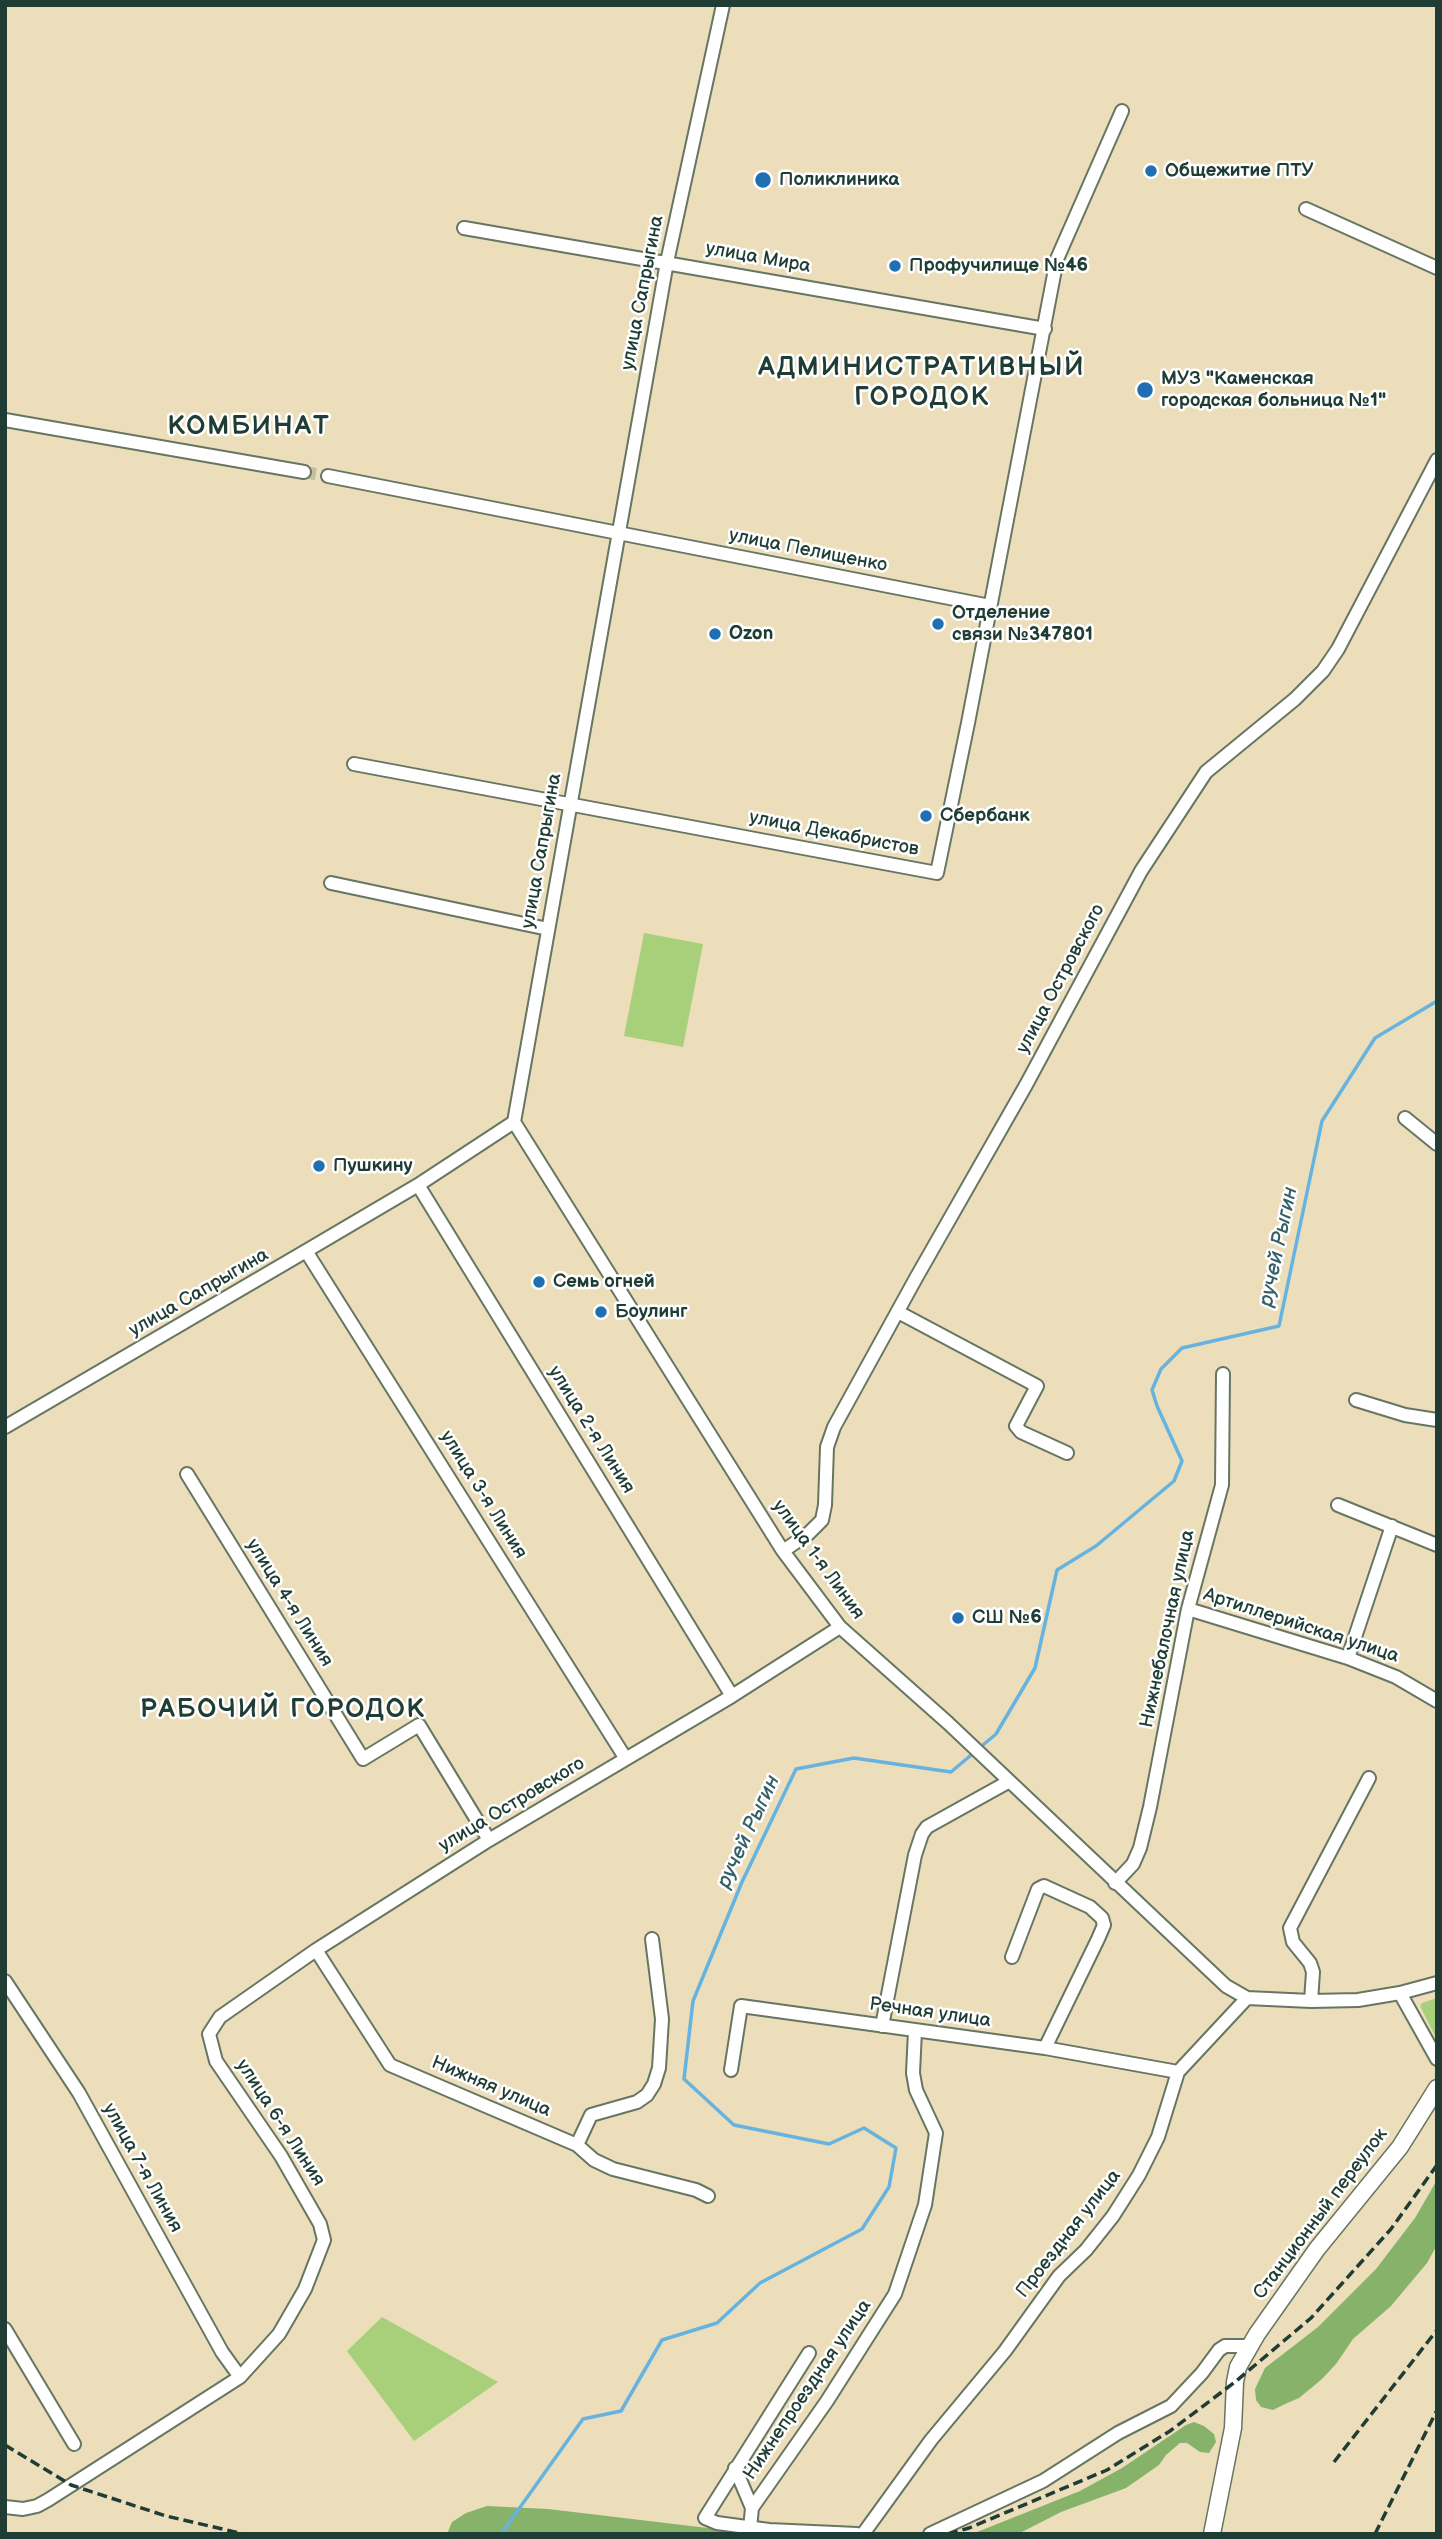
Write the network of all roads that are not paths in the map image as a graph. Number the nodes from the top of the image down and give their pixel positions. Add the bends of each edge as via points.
1 (723, 5) edge
2 (1122, 111) dead end
3 (1306, 209) dead end
4 (464, 228) dead end
5 (667, 262) junction
6 (1437, 268) edge
7 (1045, 329) junction
8 (5, 420) edge
9 (1437, 460) edge
10 (304, 472) tunnel mouth
11 (328, 477) tunnel mouth
12 (619, 534) junction
13 (990, 606) junction
14 (354, 765) dead end
15 (570, 805) junction
16 (331, 883) dead end
17 (548, 929) junction
18 (1405, 1118) dead end
19 (514, 1122) junction
20 (1437, 1144) edge
21 (418, 1185) junction
22 (306, 1251) junction
23 (898, 1312) junction
24 (1223, 1374) dead end
25 (1356, 1400) dead end
26 (1437, 1420) edge
27 (5, 1427) edge
28 (1067, 1453) dead end
29 (187, 1474) dead end
30 (1338, 1505) dead end
31 (1392, 1526) junction
32 (1437, 1545) edge
33 (783, 1551) junction
34 (1188, 1609) junction
35 (840, 1627) junction
36 (1348, 1658) junction
37 (732, 1696) junction
38 (1437, 1701) edge
39 (626, 1759) junction
40 (1369, 1778) dead end
41 (1008, 1783) junction
42 (489, 1840) junction
43 (1115, 1883) junction
44 (652, 1939) dead end
45 (316, 1950) junction
46 (1012, 1957) dead end
47 (5, 1981) edge
48 (1437, 1983) edge
49 (1400, 1993) junction
50 (1247, 1998) junction
51 (1311, 2001) junction
52 (882, 2026) junction
53 (211, 2027) joint
54 (915, 2031) junction
55 (1045, 2048) junction
56 (1437, 2059) edge
57 (731, 2070) dead end
58 (1178, 2072) junction
59 (1437, 2088) edge
60 (577, 2145) junction
61 (708, 2196) dead end
62 (5, 2329) edge
63 (1250, 2346) junction
64 (809, 2353) dead end
65 (240, 2377) junction
66 (74, 2444) dead end
67 (735, 2468) junction
68 (5, 2507) edge
69 (751, 2508) junction
70 (750, 2528) junction
71 (857, 2534) edge
72 (863, 2534) edge
73 (930, 2534) edge
74 (1212, 2534) edge

1 - 5 street, улица Сапрыгина
2 - 7 street, улица Декабристов via 1057,259
3 - 6 street
4 - 5 street, улица Мира
5 - 7 street, улица Мира
5 - 12 street, улица Сапрыгина
7 - 13 street, улица Декабристов
8 - 10 street
9 - 23 street, улица Островского via 1323,671 1206,772 1141,871
11 - 12 street, улица Пелищенко
12 - 13 street, улица Пелищенко
12 - 15 street, улица Сапрыгина
13 - 15 street, улица Декабристов via 937,873
14 - 15 street
15 - 17 street, улица Сапрыгина
16 - 17 street
17 - 19 street, улица Сапрыгина
18 - 20 street
19 - 21 street, улица Сапрыгина
19 - 33 street, улица 1-я Линия
21 - 22 street, улица Сапрыгина
21 - 37 street, улица 2-я Линия
22 - 27 street, улица Сапрыгина
22 - 39 street, улица 3-я Линия
23 - 28 street via 1037,1387 1016,1426
23 - 33 street, улица Островского via 829,1438 822,1520
24 - 34 street, Нижнебалочная улица via 1222,1485
25 - 26 street
29 - 42 street, улица 4-я Линия via 363,1759 419,1725
30 - 31 street
31 - 32 street
31 - 36 street
33 - 35 street, улица 1-я Линия
34 - 36 street, Артиллерийская улица
34 - 43 street, Нижнебалочная улица via 1140,1848 1133,1864
35 - 37 street, улица Островского
35 - 41 street, улица 1-я Линия
36 - 38 street, Артиллерийская улица via 1396,1677
37 - 39 street, улица Островского
39 - 42 street, улица Островского
40 - 51 street via 1290,1928 1293,1942 1313,1972
41 - 43 street, улица 1-я Линия
41 - 52 street via 922,1834
42 - 45 street, улица Островского
43 - 50 street, улица 1-я Линия via 1226,1986
44 - 60 street via 663,2019 654,2084 637,2102 591,2115
45 - 53 street, улица Островского
45 - 60 street, Нижняя улица via 390,2065
46 - 55 street via 1038,1889 1044,1886 1090,1907 1102,1918 1098,1939
47 - 65 street, улица 7-я Линия via 79,2093
48 - 49 street
49 - 51 street
49 - 56 street
50 - 51 street
50 - 58 street, Проездная улица
52 - 54 street, Речная улица
52 - 57 street, Речная улица via 741,2006
53 - 65 street, улица 6-я Линия via 216,2061 281,2156 315,2213 324,2240 305,2289 279,2334
54 - 55 street, Речная улица
54 - 69 street, Нижнепроездная улица via 916,2090 936,2133 925,2205 895,2294
55 - 58 street, Речная улица
58 - 72 street, Проездная улица via 1158,2137 1112,2216 939,2429
59 - 63 main road, Станционный переулок via 1400,2147 1317,2249
60 - 61 street, Нижняя улица via 613,2169
62 - 66 street
63 - 73 street via 1225,2346 1171,2406 1032,2487
63 - 74 main road, Станционный переулок via 1238,2367 1233,2428
64 - 67 street
65 - 68 street via 48,2500 23,2509
67 - 69 street
67 - 70 street via 705,2518
69 - 70 street, Нижнепроездная улица
70 - 71 street

